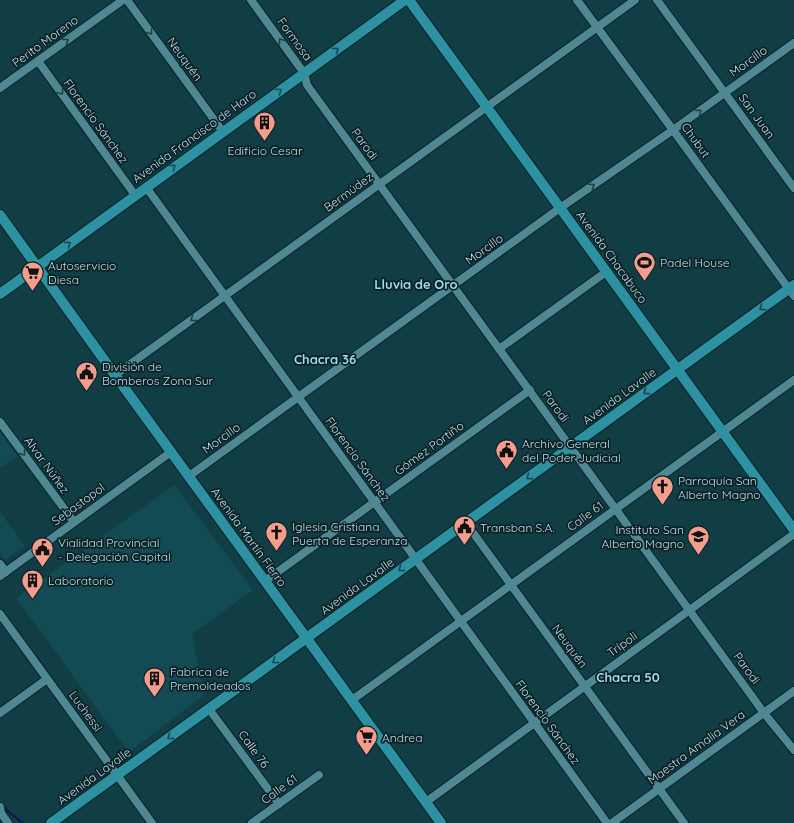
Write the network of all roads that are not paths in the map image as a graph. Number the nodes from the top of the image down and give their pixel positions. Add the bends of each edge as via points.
1 (123, 0) edge
2 (127, 0) edge
3 (251, 0) edge
4 (405, 0) edge
5 (409, 0) edge
6 (577, 0) edge
7 (635, 0) edge
8 (657, 0) edge
9 (597, 27) junction
10 (794, 43) edge
11 (38, 61) junction
12 (304, 73) junction
13 (0, 88) edge
14 (725, 93) junction
15 (487, 107) junction
16 (673, 130) junction
17 (223, 132) junction
18 (380, 184) junction
19 (146, 187) junction
20 (794, 188) edge
21 (135, 195) junction
22 (560, 208) junction
23 (0, 215) edge
24 (37, 267) junction
25 (606, 272) junction
26 (453, 285) junction
27 (792, 290) edge
28 (0, 294) edge
29 (225, 296) junction
30 (499, 349) junction
31 (678, 369) junction
32 (115, 375) junction
33 (794, 380) edge
34 (530, 390) junction
35 (298, 397) junction
36 (0, 422) edge
37 (723, 432) junction
38 (571, 447) junction
39 (171, 452) junction
40 (189, 476) junction
41 (374, 502) junction
42 (616, 509) junction
43 (74, 522) junction
44 (466, 523) junction
45 (794, 530) edge
46 (794, 534) edge
47 (416, 559) junction
48 (0, 564) edge
49 (3, 574) edge
50 (265, 581) junction
51 (511, 585) junction
52 (690, 610) junction
53 (0, 614) edge
54 (461, 621) junction
55 (306, 638) junction
56 (47, 679) junction
57 (585, 686) junction
58 (794, 691) edge
59 (352, 700) junction
60 (209, 709) junction
61 (0, 713) edge
62 (764, 713) junction
63 (534, 723) junction
64 (794, 750) edge
65 (319, 774) dead end
66 (118, 775) junction
67 (659, 789) junction
68 (426, 802) junction
69 (279, 804) junction
70 (0, 807) edge
71 (8, 823) edge
72 (53, 823) edge
73 (152, 823) edge
74 (252, 823) edge
75 (441, 823) edge
76 (607, 823) edge
77 (612, 823) edge
78 (684, 823) edge

11 -> 1 street, Perito Moreno
2 -> 17 street, Neuquén
12 -> 3 street, Formosa
12 -> 4 main road, Avenida Francisco de Haro
5 - 15 main road, Avenida Chacabuco
6 - 9 street, Chubut
7 - 9 street, Bermúdez
8 - 14 street, San Juan
9 - 15 street, Bermúdez
9 - 16 street, Chubut
10 - 14 street, Morcillo
11 - 13 street, Perito Moreno
11 -> 21 street, Florencio Sánchez
17 -> 12 main road, Avenida Francisco de Haro
12 - 18 street, Parodi via 308,84
16 -> 14 street, Morcillo
14 - 20 street, San Juan
15 - 18 street, Bermúdez
15 - 22 main road, Avenida Chacabuco
22 -> 16 street, Morcillo
16 - 27 street, Chubut
19 -> 17 main road, Avenida Francisco de Haro
18 - 26 street, Parodi
18 - 29 street, Bermúdez
19 - 21 main road, Avenida Francisco de Haro
19 - 29 street, Florencio Sánchez
24 -> 21 main road, Avenida Francisco de Haro
22 - 25 main road, Avenida Chacabuco
22 - 26 street, Morcillo
23 - 24 main road, Avenida Martín Fierro
24 - 28 main road, Avenida Francisco de Haro
24 - 32 main road, Avenida Martín Fierro
25 - 30 street
25 - 31 main road, Avenida Chacabuco
26 - 30 street, Parodi
26 - 35 street, Morcillo
27 -> 31 main road, Avenida Lavalle
29 -> 32 street, Bermúdez
29 - 35 street, Florencio Sánchez
30 - 34 street, Parodi
31 - 37 main road, Avenida Chacabuco
31 -> 38 main road, Avenida Lavalle
32 - 39 main road, Avenida Martín Fierro
33 - 37 street, Calle 61
34 - 38 street, Parodi
34 - 41 street, Gómez Portiño
35 - 40 street, Morcillo
35 - 41 street, Florencio Sánchez
36 -> 43 street, Alvar Núñez
37 - 42 street, Calle 61
37 - 45 main road, Avenida Chacabuco
38 - 42 street, Parodi
38 -> 44 main road, Avenida Lavalle
39 - 40 main road, Avenida Martín Fierro
39 - 43 street, Sebastopol
40 - 50 main road, Avenida Martín Fierro
41 - 47 street, Florencio Sánchez
41 - 50 street, Gómez Portiño
42 - 51 street, Calle 61
42 - 52 street, Parodi
43 - 49 street, Sebastopol
44 - 47 main road, Avenida Lavalle
44 - 51 street, Neuquén
46 - 52 street, Trípoli
47 - 54 street, Florencio Sánchez
47 -> 55 main road, Avenida Lavalle
48 - 49 street
50 - 55 main road, Avenida Martín Fierro
51 - 54 street, Calle 61
51 - 57 street, Neuquén
52 - 57 street, Trípoli
52 - 62 street, Parodi
53 - 56 street, Luchessi
54 - 59 street, Calle 61
54 - 63 street, Florencio Sánchez
55 - 59 main road, Avenida Martín Fierro
55 -> 60 main road, Avenida Lavalle
56 - 61 street
56 - 66 street, Luchessi
57 - 63 street, Trípoli
57 - 67 street, Neuquén
58 - 62 street, Maestra Amalia Vera
59 - 68 main road, Avenida Martín Fierro
60 -> 66 main road, Avenida Lavalle
60 - 69 street, Calle 76
62 - 64 street, Parodi
62 - 67 street, Maestra Amalia Vera
63 - 68 street, Trípoli
63 - 76 street, Florencio Sánchez
65 - 69 street, Calle 61
66 - 72 main road, Avenida Lavalle
66 - 73 street, Luchessi
67 - 77 street, Maestra Amalia Vera
67 - 78 street, Neuquén
68 - 75 main road, Avenida Martín Fierro
69 - 74 street, Calle 61
70 - 71 street

